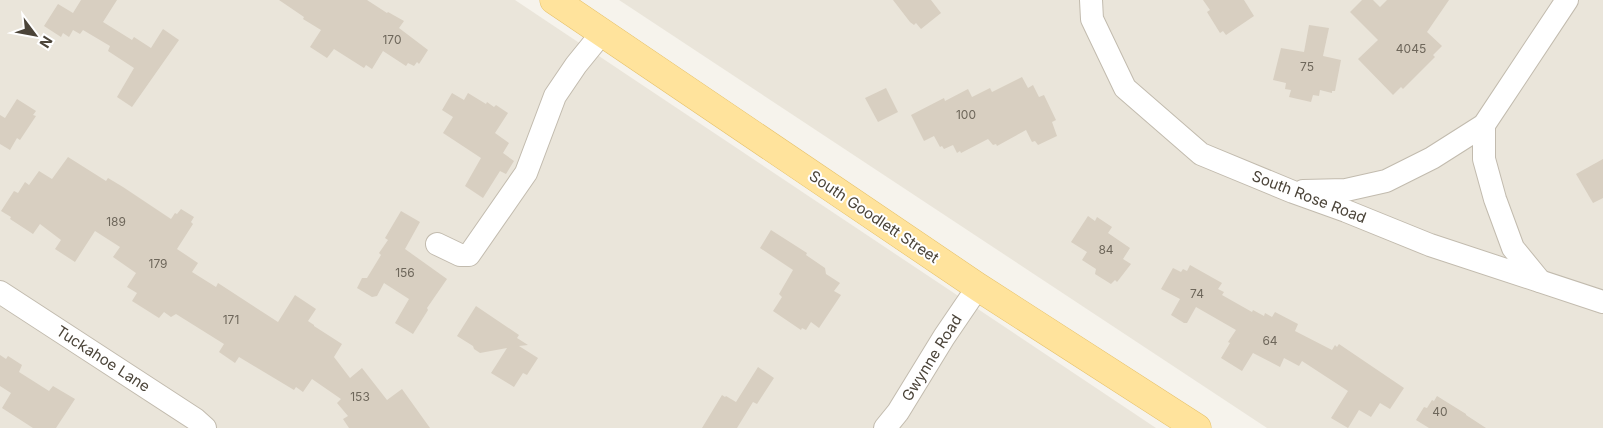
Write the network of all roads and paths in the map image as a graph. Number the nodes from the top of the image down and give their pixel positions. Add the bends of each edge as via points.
1 (554, 0) edge
2 (1092, 0) edge
3 (1567, 0) edge
4 (602, 33) junction
5 (1484, 124) junction
6 (1293, 192) junction
7 (437, 244) dead end
8 (1540, 281) junction
9 (978, 287) junction
10 (0, 292) edge
11 (1603, 302) edge
12 (205, 428) edge
13 (885, 428) edge
14 (1197, 428) edge

1 - 4 main road, South Goodlett Street
2 - 6 street, South Rose Road via 1092,19 1125,88 1201,154
3 - 5 street
4 - 7 street via 555,96 526,173 469,254 460,255
4 - 9 main road, South Goodlett Street
5 - 6 street via 1432,158 1386,181 1346,190
5 - 8 street via 1484,159 1495,199 1513,248
6 - 8 street, South Rose Road via 1430,245
8 - 11 street, South Rose Road
9 - 13 street, Gwynne Road
9 - 14 main road, South Goodlett Street
10 - 12 street, Tuckahoe Lane via 196,419

